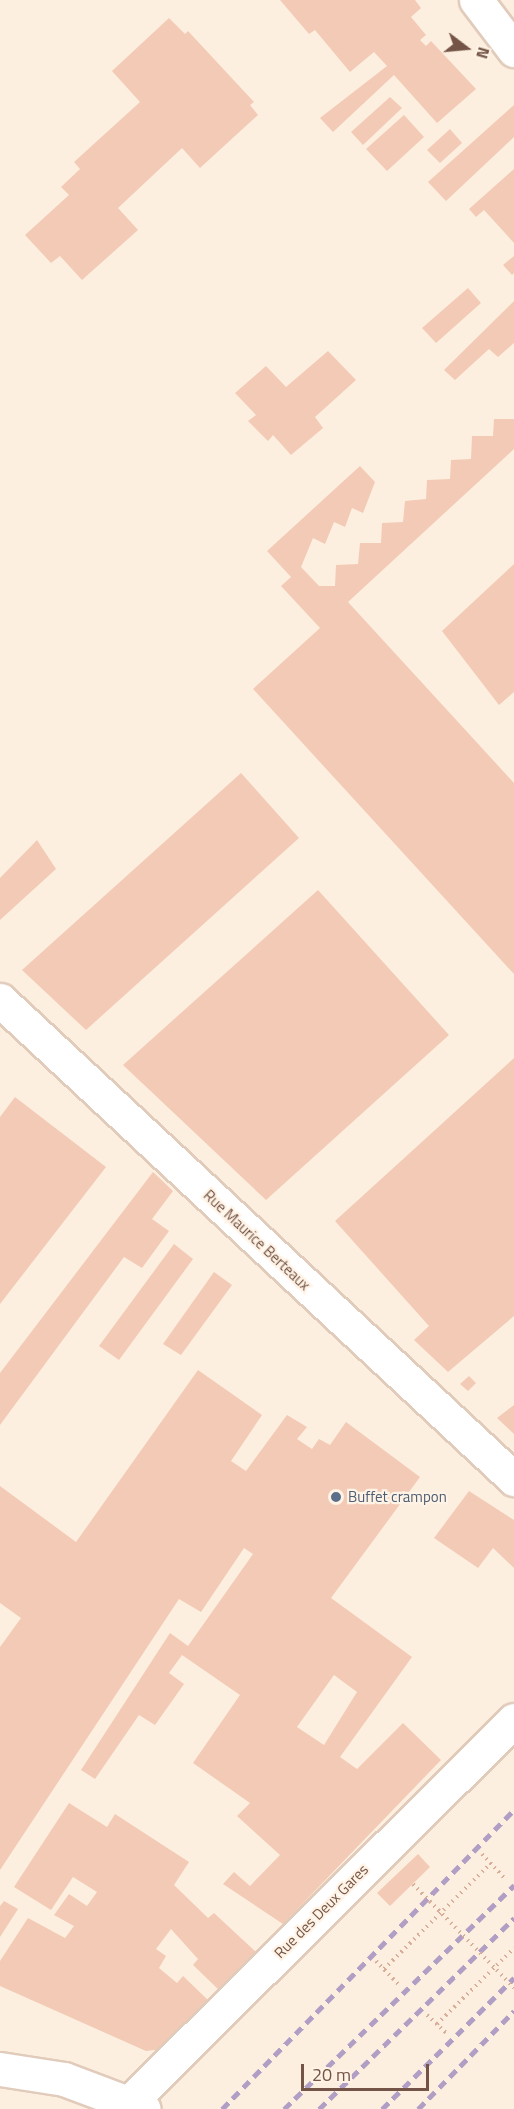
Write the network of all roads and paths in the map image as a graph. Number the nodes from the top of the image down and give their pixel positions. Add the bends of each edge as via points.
1 (476, 0) edge
2 (514, 50) edge
3 (0, 1000) edge
4 (514, 1479) edge
5 (514, 1720) edge
6 (482, 1854) dead end
7 (490, 1864) junction
8 (505, 1879) dead end
9 (413, 1884) dead end
10 (441, 1912) junction
11 (514, 1948) edge
12 (376, 1961) dead end
13 (494, 1967) junction
14 (384, 1969) junction
15 (398, 1984) dead end
16 (514, 1988) edge
17 (427, 2015) dead end
18 (437, 2024) junction
19 (446, 2033) dead end
20 (0, 2068) edge
21 (137, 2106) edge

1 - 2 street
3 - 4 street, Rue Maurice Berteaux
5 - 21 street, Rue des Deux Gares
6 - 7 path
7 - 8 path
7 - 10 path
9 - 10 path, bridge
10 - 13 path, bridge
10 - 14 path
11 - 13 path
12 - 14 path
13 - 16 path, bridge
13 - 18 path
14 - 15 path
17 - 18 path
18 - 19 path
20 - 21 street via 46,2074

